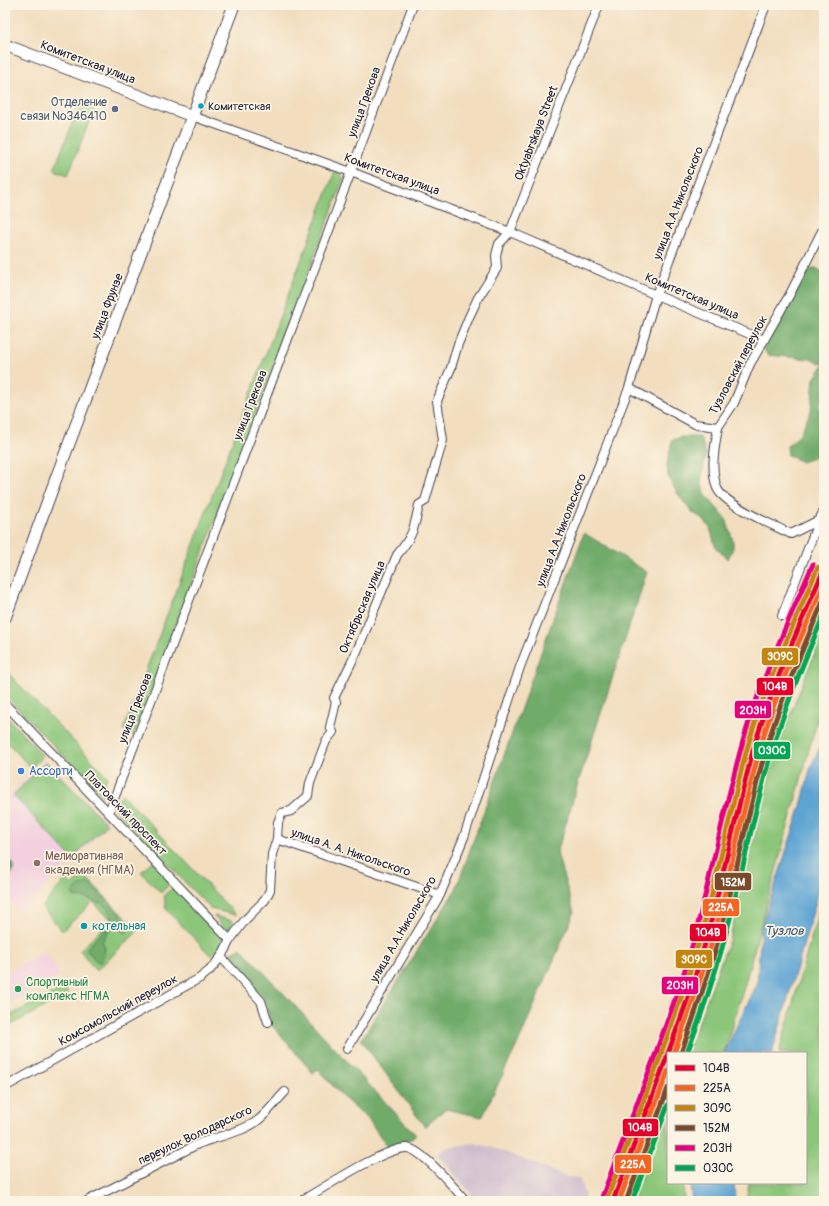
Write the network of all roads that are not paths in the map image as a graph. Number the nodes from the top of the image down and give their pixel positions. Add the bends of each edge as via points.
1 (234, 5) edge
2 (413, 5) edge
3 (599, 5) edge
4 (766, 5) edge
5 (5, 45) edge
6 (192, 116) junction
7 (351, 172) junction
8 (824, 227) edge
9 (510, 232) junction
10 (656, 295) junction
11 (764, 340) junction
12 (629, 388) junction
13 (718, 427) junction
14 (824, 511) edge
15 (819, 520) junction
16 (782, 616) dead end
17 (5, 618) edge
18 (5, 704) edge
19 (109, 812) junction
20 (277, 839) junction
21 (440, 895) junction
22 (230, 940) junction
23 (221, 957) junction
24 (268, 1022) dead end
25 (347, 1049) dead end
26 (5, 1086) edge
27 (285, 1092) dead end
28 (87, 1201) edge
29 (301, 1201) edge
30 (466, 1201) edge

1 - 6 street, улица Фрунзе
2 - 7 street, улица Грекова
3 - 9 street, Oktyabrskaya Street
4 - 10 street, улица А.А.Никольского
5 - 6 street, Комитетская улица
6 - 7 street, Комитетская улица
6 - 17 street, улица Фрунзе
7 - 9 street, Комитетская улица
7 - 19 street, улица Грекова
8 - 11 street, Тузловский переулок
9 - 10 street, Комитетская улица
9 - 20 street, Oktyabrskaya Street via 499,244 496,255 497,268 472,310 437,401 443,440 425,500 419,505 413,532 397,555 357,651 334,698 336,702 330,727 333,732 326,741 310,783 308,796 292,811 282,813 278,822
10 - 11 street, Комитетская улица
10 - 12 street, улица А.А.Никольского
11 - 13 street, Тузловский переулок via 750,364 734,403
12 - 13 street, Тузловский переулок via 695,424
12 - 21 street, улица А.А.Никольского via 520,667 464,837
13 - 15 street via 713,464 714,478 725,498 791,534
14 - 15 street
15 - 16 street
18 - 19 street, Платовский проспект
19 - 22 street, Платовский проспект
20 - 21 street, улица А. А. Никольского
20 - 22 street via 272,854 270,890 265,900
21 - 25 street, улица А.А.Никольского
22 - 23 street, Комсомольский переулок
23 - 24 street via 261,1001
23 - 26 street, Комсомольский переулок via 200,978
27 - 28 street, переулок Володарского via 257,1122 198,1144
29 - 30 street via 382,1155 408,1148 420,1154

